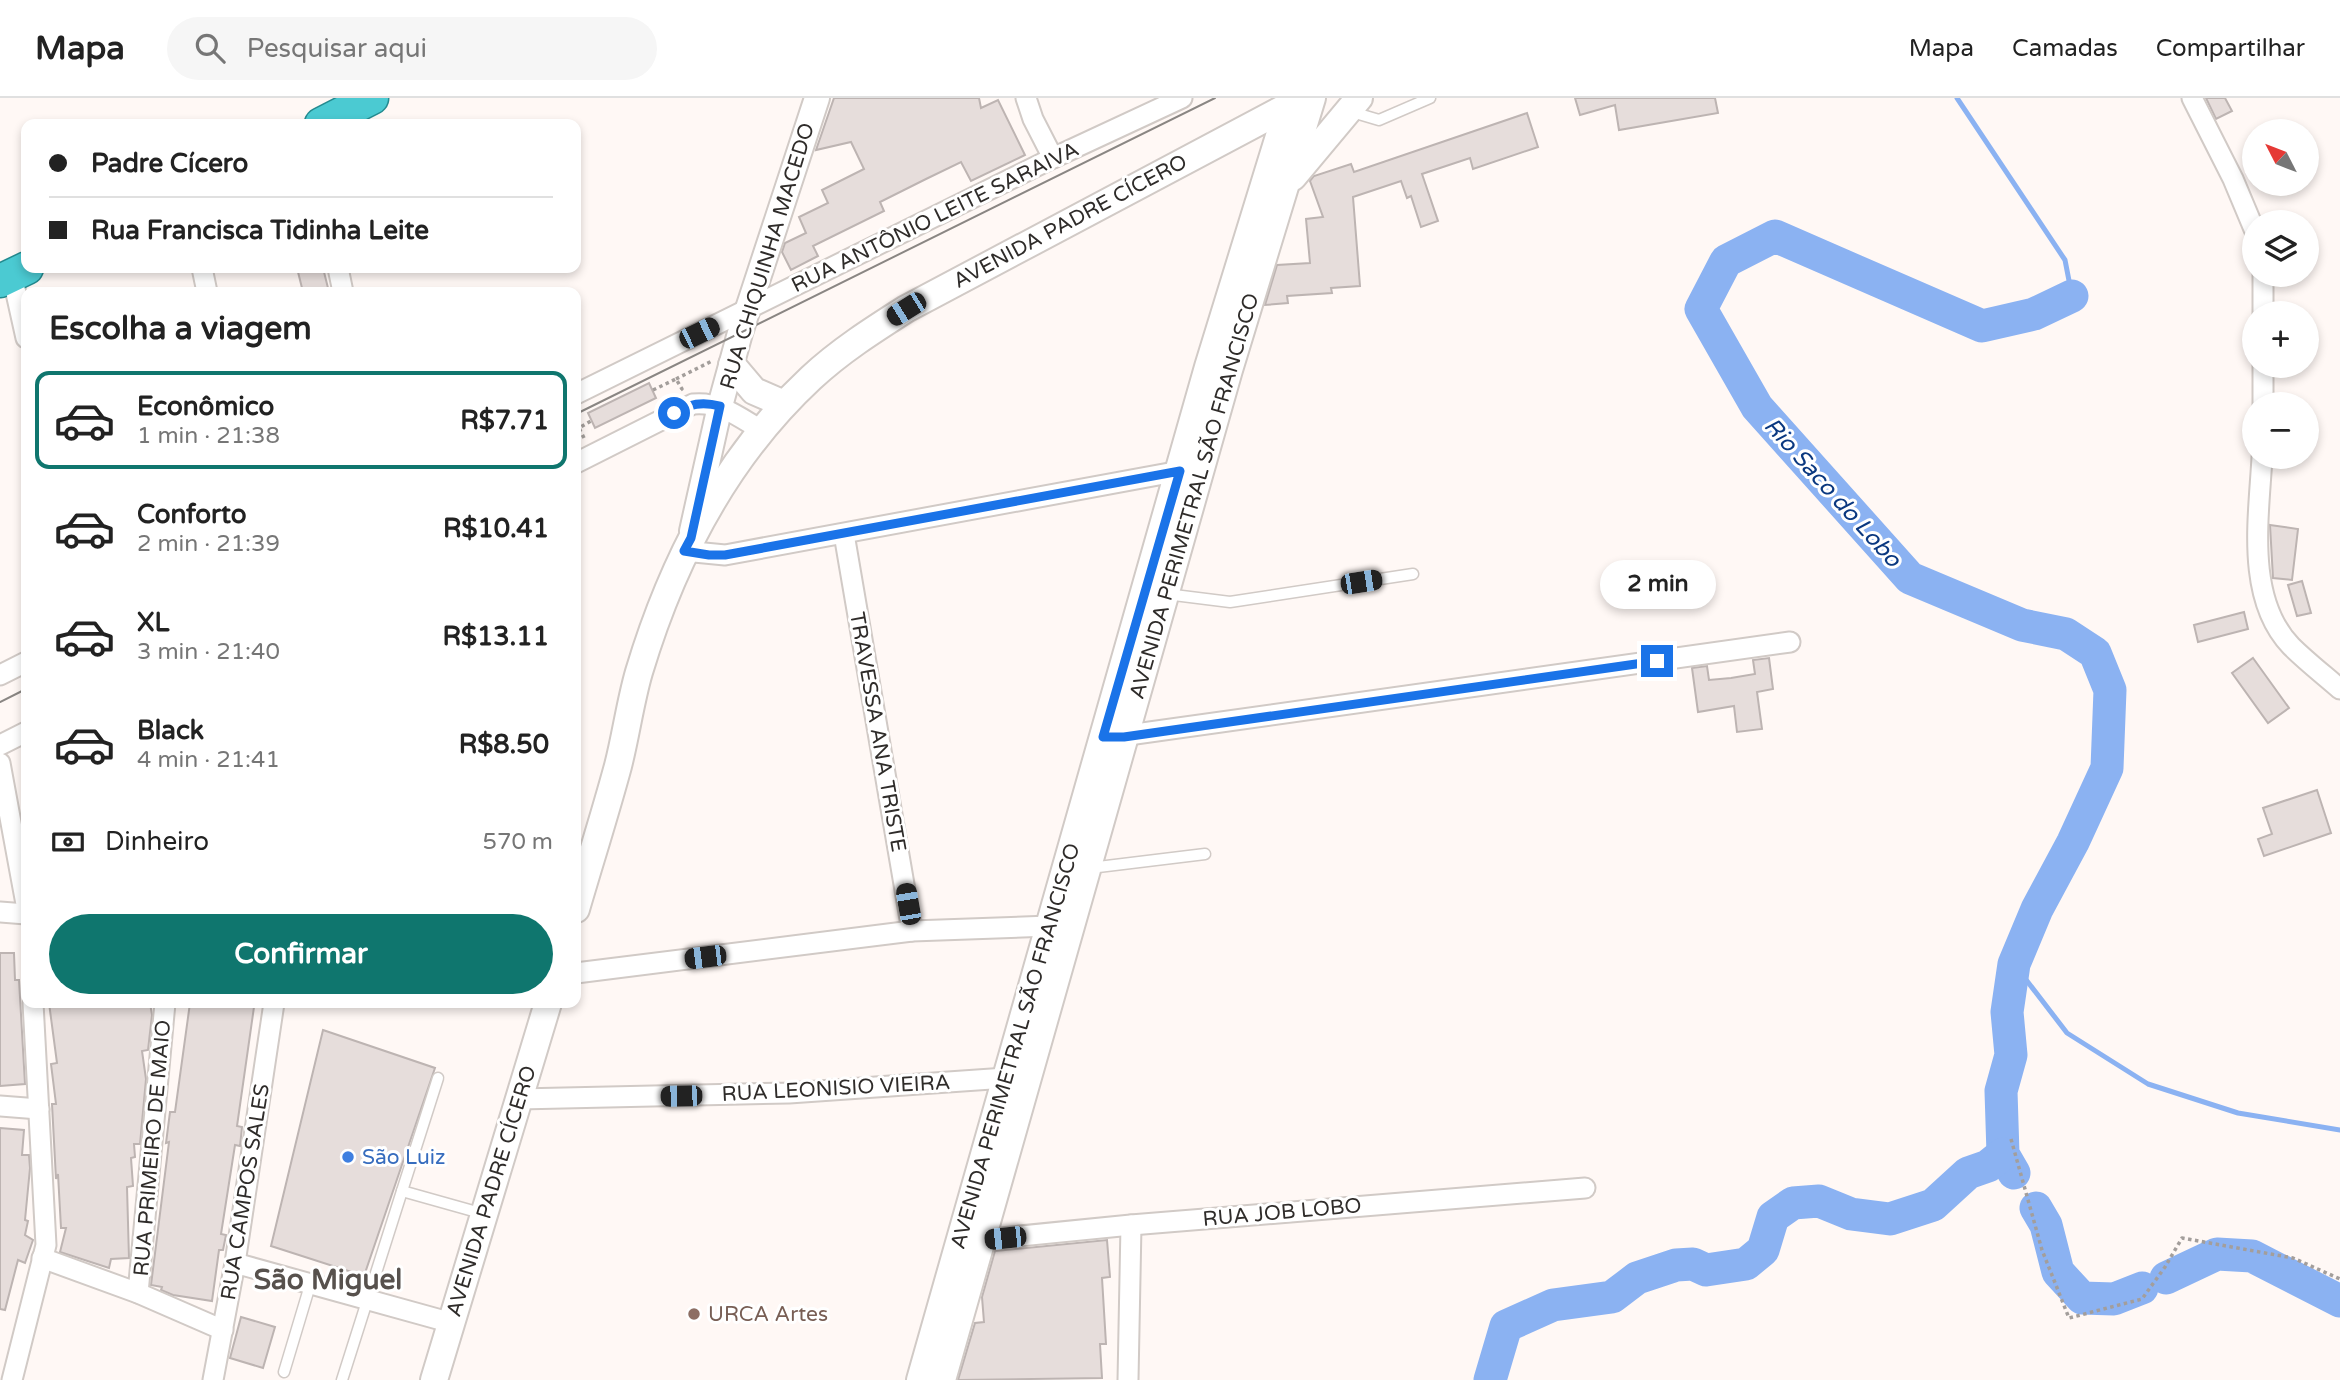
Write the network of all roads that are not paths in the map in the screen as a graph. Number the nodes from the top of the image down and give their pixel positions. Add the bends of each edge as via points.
1 (372, 98) edge
2 (817, 98) edge
3 (1026, 98) edge
4 (1182, 98) edge
5 (1430, 98) edge
6 (2192, 98) edge
7 (1301, 101) edge
8 (1353, 104) edge
9 (331, 119) edge
10 (1053, 158) junction
11 (1285, 186) junction
12 (2246, 210) edge
13 (13, 275) edge
14 (748, 309) junction
15 (21, 314) edge
16 (732, 365) junction
17 (1219, 369) junction
18 (581, 392) edge
19 (784, 404) junction
20 (720, 406) junction
21 (761, 430) junction
22 (581, 460) edge
23 (2261, 469) edge
24 (1180, 471) junction
25 (844, 534) junction
26 (687, 545) junction
27 (1413, 574) dead end
28 (1165, 593) junction
29 (1790, 642) dead end
30 (21, 664) edge
31 (0, 675) edge
32 (2340, 689) edge
33 (21, 734) edge
34 (1113, 737) junction
35 (0, 745) edge
36 (0, 763) edge
37 (1205, 854) dead end
38 (1086, 869) junction
39 (21, 877) edge
40 (581, 892) edge
41 (0, 912) edge
42 (21, 914) edge
43 (1050, 926) junction
44 (912, 931) junction
45 (581, 972) edge
46 (33, 1008) edge
47 (165, 1008) edge
48 (273, 1008) edge
49 (546, 1008) edge
50 (438, 1078) dead end
51 (1016, 1079) junction
52 (519, 1099) junction
53 (0, 1106) edge
54 (39, 1109) junction
55 (1585, 1188) dead end
56 (402, 1191) junction
57 (484, 1214) junction
58 (1130, 1225) junction
59 (980, 1240) junction
60 (43, 1258) junction
61 (235, 1263) junction
62 (311, 1282) junction
63 (138, 1293) junction
64 (367, 1298) junction
65 (452, 1322) junction
66 (223, 1330) junction
67 (284, 1372) dead end
68 (12, 1380) edge
69 (213, 1380) edge
70 (342, 1380) edge
71 (434, 1380) edge
72 (920, 1380) edge
73 (942, 1380) edge
74 (1128, 1380) edge

1 - 9 highway
2 - 14 street, RUA CHIQUINHA MACEDO
3 - 10 street
4 - 10 street, RUA ANTÔNIO LEITE SARAIVA
5 - 8 lane via 1379,120
6 - 12 street
7 - 11 main road, AVENIDA PERIMETRAL SÃO FRANCISCO
7 - 17 main road, AVENIDA PERIMETRAL SÃO FRANCISCO
7 - 19 main road, AVENIDA PADRE CÍCERO via 906,309 852,344
8 - 11 main road
10 - 14 street, RUA ANTÔNIO LEITE SARAIVA
11 - 17 main road, AVENIDA PERIMETRAL SÃO FRANCISCO
13 - 15 street
14 - 16 street, RUA CHIQUINHA MACEDO
14 - 18 street, RUA ANTÔNIO LEITE SARAIVA
16 - 19 main road via 754,391
16 - 20 street, RUA CHIQUINHA MACEDO
17 - 24 main road, AVENIDA PERIMETRAL SÃO FRANCISCO
17 - 28 main road, AVENIDA PERIMETRAL SÃO FRANCISCO
19 - 21 main road, AVENIDA PADRE CÍCERO
20 - 21 street
20 - 22 street via 693,404
20 - 26 street, RUA CHIQUINHA MACEDO
21 - 26 main road, AVENIDA PADRE CÍCERO
23 - 32 street via 2258,537 2262,585 2272,617 2289,645
24 - 25 street
24 - 34 main road, AVENIDA PERIMETRAL SÃO FRANCISCO
25 - 26 street via 725,555 709,555
25 - 44 street, TRAVESSA ANA TRISTE
26 - 40 main road, AVENIDA PADRE CÍCERO via 638,675 618,765
27 - 28 lane via 1230,602
28 - 34 main road, AVENIDA PERIMETRAL SÃO FRANCISCO
29 - 34 street
30 - 31 street
33 - 35 street
34 - 38 main road, AVENIDA PERIMETRAL SÃO FRANCISCO
34 - 43 main road, AVENIDA PERIMETRAL SÃO FRANCISCO
36 - 39 street
37 - 38 lane
38 - 51 main road, AVENIDA PERIMETRAL SÃO FRANCISCO
41 - 42 street
43 - 44 street
43 - 51 main road, AVENIDA PERIMETRAL SÃO FRANCISCO
44 - 45 street
46 - 54 street
47 - 63 street, RUA PRIMEIRO DE MAIO
48 - 61 street, RUA CAMPOS SALES
49 - 52 main road, AVENIDA PADRE CÍCERO
50 - 56 lane
51 - 52 street, RUA LEONISIO VIEIRA via 789,1093
51 - 59 main road, AVENIDA PERIMETRAL SÃO FRANCISCO
51 - 72 main road, AVENIDA PERIMETRAL SÃO FRANCISCO
52 - 57 main road, AVENIDA PADRE CÍCERO
53 - 54 street
54 - 60 street
55 - 58 street, RUA JOB LOBO
56 - 57 lane
56 - 64 lane
57 - 65 main road, AVENIDA PADRE CÍCERO
58 - 59 street, RUA JOB LOBO
58 - 74 street
59 - 73 main road, AVENIDA PERIMETRAL SÃO FRANCISCO
60 - 63 street
60 - 68 street
61 - 62 street
61 - 66 street, RUA CAMPOS SALES
62 - 64 street
62 - 67 lane
63 - 66 street
64 - 65 street
64 - 70 lane
65 - 71 main road, AVENIDA PADRE CÍCERO
66 - 69 street, RUA CAMPOS SALES

